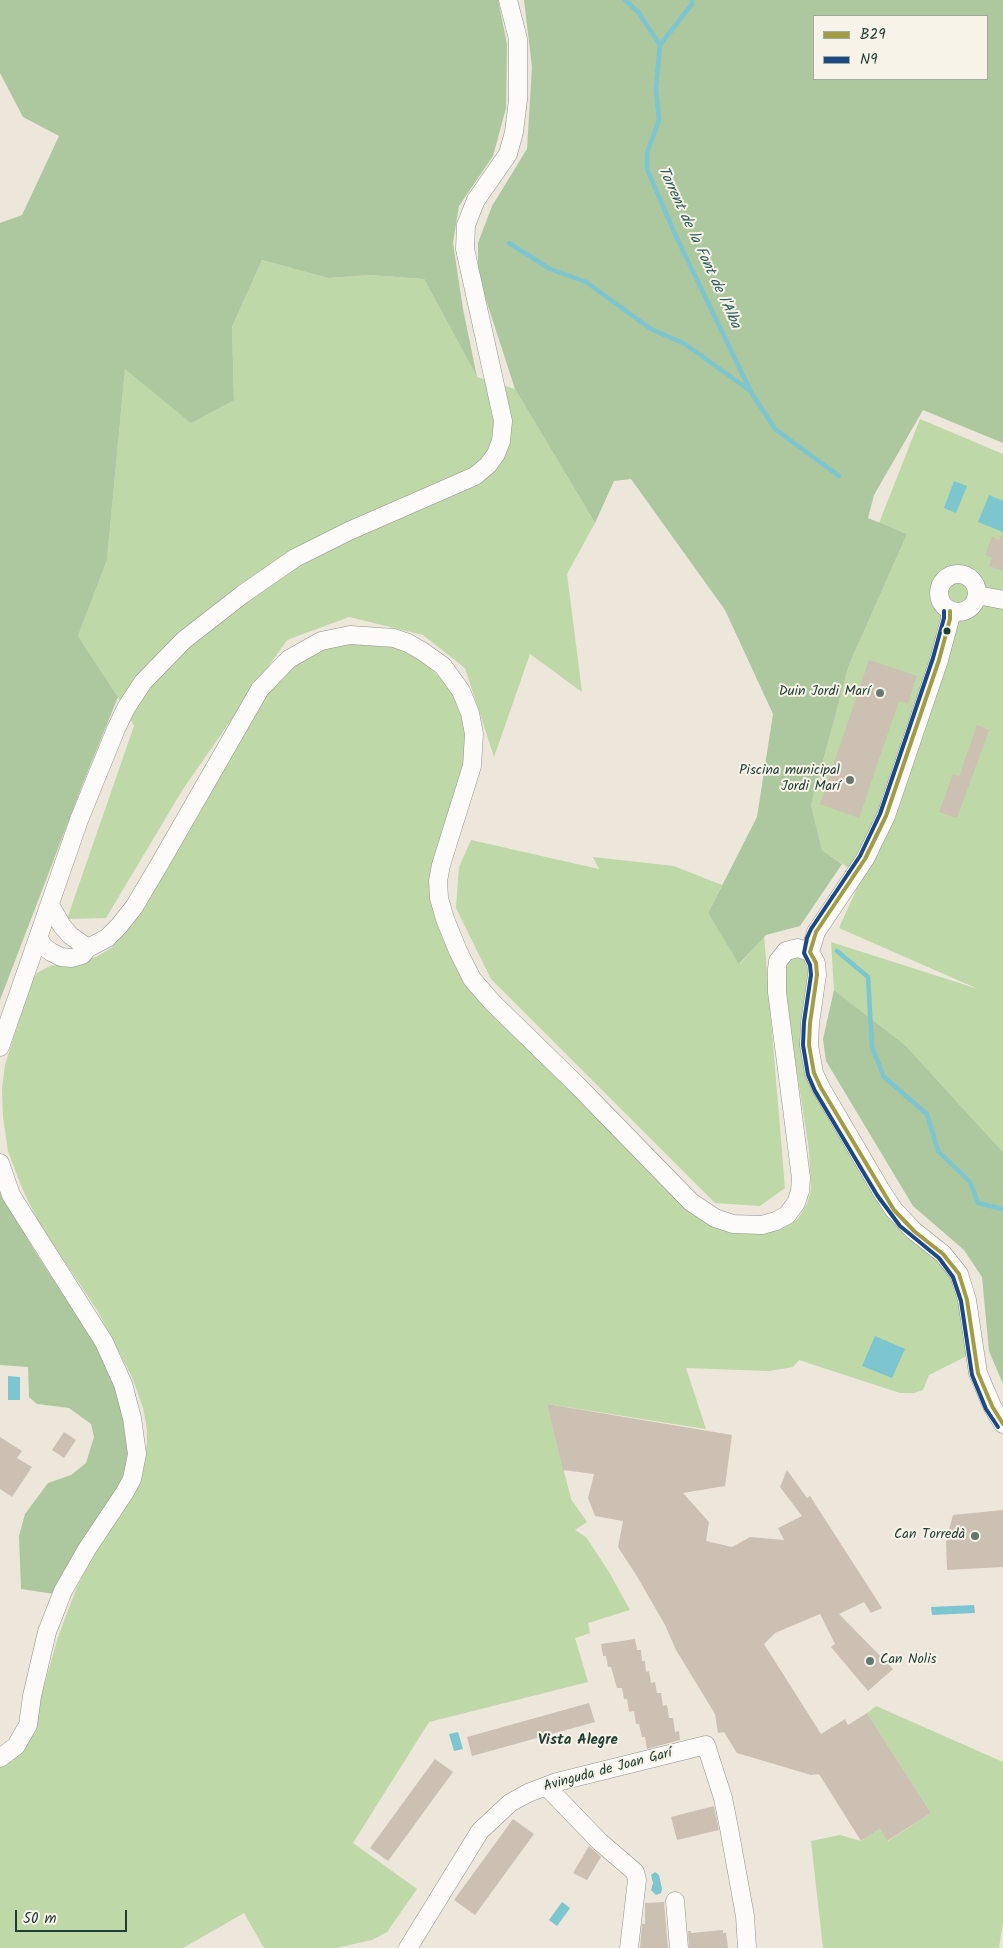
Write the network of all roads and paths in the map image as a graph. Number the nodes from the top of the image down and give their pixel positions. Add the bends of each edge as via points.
1 (508, 0) edge
2 (977, 596) junction
3 (1003, 600) edge
4 (950, 611) junction
5 (50, 905) junction
6 (39, 938) junction
7 (88, 948) junction
8 (810, 952) junction
9 (61, 957) junction
10 (24, 977) junction
11 (0, 1047) edge
12 (0, 1163) edge
13 (1003, 1424) edge
14 (0, 1758) edge
15 (546, 1786) junction
16 (675, 1901) dead end
17 (408, 1948) edge
18 (629, 1948) edge
19 (679, 1948) edge
20 (747, 1948) edge

1 - 5 street via 518,39 518,100 514,132 508,154 476,200 466,225 465,249 503,421 496,454 475,476 348,531 295,558 184,640 143,682 126,708 79,820
2 - 3 street
2 - 4 street via 967,610
2 - 4 street via 970,578 950,576 943,582 939,594
4 - 8 street via 939,660 886,816 864,858 816,932
5 - 6 street
5 - 7 street via 62,926
6 - 7 street
6 - 9 street via 43,946
6 - 10 street
7 - 8 street via 107,938 134,907 260,688 288,659 321,641 350,635 394,638 422,651 453,678 470,712 474,734 472,766 438,880 445,919 472,979 692,1202 715,1218 733,1224 762,1225 776,1221 787,1215 800,1191 777,969 778,961 786,951 798,948
7 - 9 street via 82,955
8 - 13 street via 816,963 817,975 809,1035 810,1055 818,1080 894,1210 943,1254 959,1274 966,1294 978,1373
9 - 10 street via 34,968
10 - 11 street
12 - 14 street via 11,1196 104,1342 124,1384 137,1454 132,1479 125,1492 63,1591 47,1632 28,1724 16,1746
15 - 17 street, Avinguda de Joan Garí via 528,1792 510,1804 480,1831
15 - 18 street via 594,1836 635,1872 637,1880
15 - 20 street, Avinguda de Joan Garí via 706,1745 723,1798 745,1916
16 - 19 street

